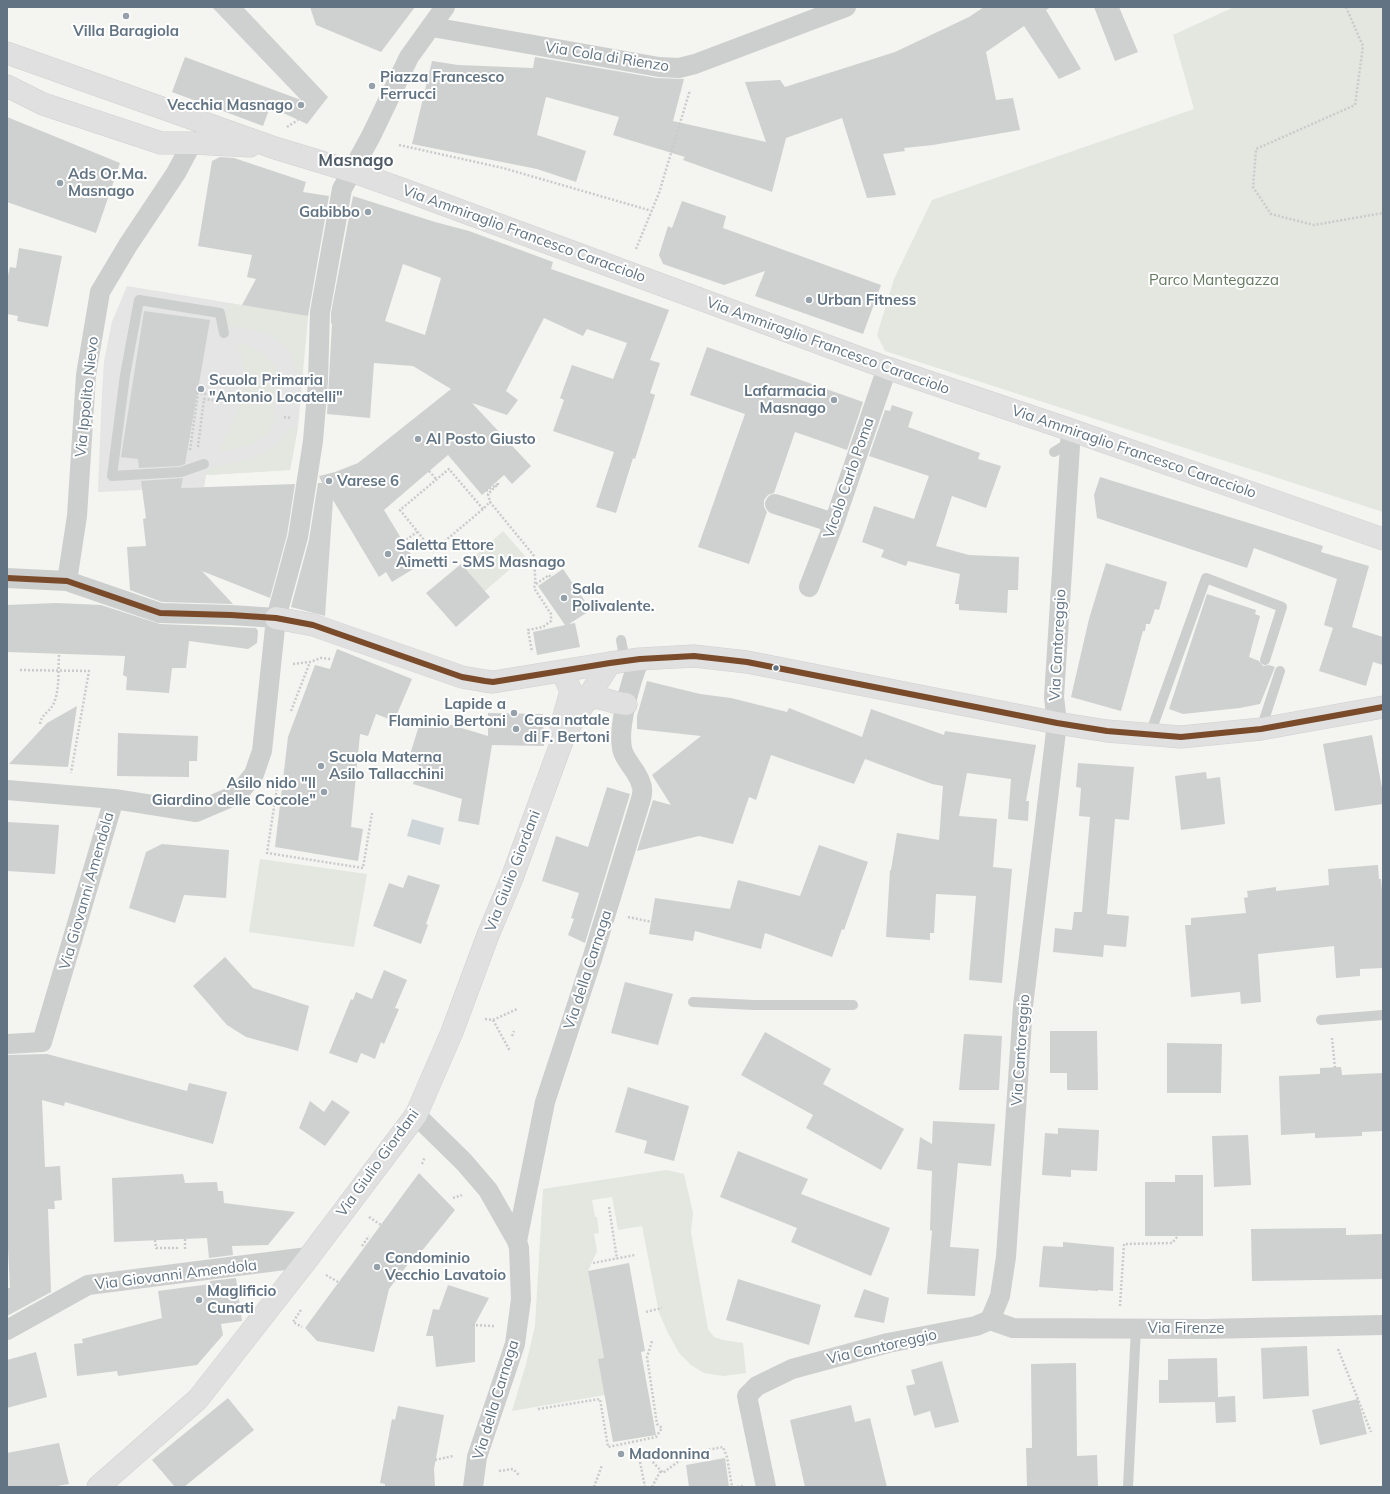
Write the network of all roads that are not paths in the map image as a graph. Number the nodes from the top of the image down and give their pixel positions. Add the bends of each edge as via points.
1 (445, 7) edge
2 (846, 7) edge
3 (432, 27) junction
4 (7, 52) edge
5 (7, 86) edge
6 (192, 143) junction
7 (275, 148) junction
8 (351, 170) junction
9 (224, 333) dead end
10 (887, 368) junction
11 (1065, 441) junction
12 (204, 464) dead end
13 (775, 504) dead end
14 (834, 523) junction
15 (1383, 539) edge
16 (7, 578) edge
17 (67, 581) junction
18 (809, 587) dead end
19 (276, 618) junction
20 (622, 657) junction
21 (1265, 660) dead end
22 (562, 671) junction
23 (1280, 671) dead end
24 (586, 701) junction
25 (626, 704) junction
26 (1383, 707) edge
27 (1057, 723) junction
28 (1261, 729) junction
29 (1150, 734) junction
30 (551, 771) junction
31 (7, 790) edge
32 (114, 799) junction
33 (693, 1002) dead end
34 (853, 1005) dead end
35 (1383, 1015) edge
36 (1321, 1020) dead end
37 (7, 1044) edge
38 (416, 1114) junction
39 (517, 1241) junction
40 (308, 1257) junction
41 (990, 1320) junction
42 (1383, 1325) edge
43 (1127, 1328) junction
44 (7, 1330) edge
45 (98, 1487) edge
46 (473, 1487) edge
47 (766, 1487) edge
48 (1128, 1487) edge

1 - 3 street, Via Giovanni Amendola
2 - 3 street, Via Cola di Rienzo via 679,68 659,67
3 - 8 street, Via Giovanni Amendola via 409,57 371,136
4 - 7 street, Via Ammiraglio Francesco Caracciolo
5 - 6 street, Via Ammiraglio Francesco Caracciolo via 43,104 161,143
6 - 7 street, Via Ammiraglio Francesco Caracciolo
6 - 17 street, Via Ippolito Nievo via 100,292 86,375 77,516
7 - 8 street, Via Ammiraglio Francesco Caracciolo
8 - 10 street, Via Ammiraglio Francesco Caracciolo
8 - 19 street, Via Giovanni Amendola via 342,189 320,312 313,441 298,537
9 - 12 lane via 220,313 140,300 125,375 112,476 181,472
10 - 11 street, Via Ammiraglio Francesco Caracciolo
10 - 14 street, Vicolo Carlo Poma
11 - 15 street, Via Ammiraglio Francesco Caracciolo
11 - 27 street, Via Cantoreggio via 1054,697
13 - 14 street
14 - 18 street, Vicolo Carlo Poma
16 - 17 street
17 - 19 street via 160,613
19 - 22 street via 313,625 462,677 493,682
19 - 32 street, Via Giovanni Amendola via 262,751 254,774 238,794 196,812
20 - 22 street
20 - 24 street, Via Giulio Giordani
20 - 25 street, Via della Carnaga via 619,677
20 - 27 street via 694,656 747,662
21 - 29 lane via 1282,607 1206,578
22 - 30 street, Via Giulio Giordani via 571,691
23 - 28 lane
24 - 25 street via 596,697
24 - 30 street, Via Giulio Giordani via 565,733
25 - 39 street, Via della Carnaga via 620,738 623,752 642,784 642,799 546,1102
26 - 28 street
27 - 29 street via 1107,731
27 - 41 street, Via Cantoreggio via 1023,1006 1006,1257 1000,1296
28 - 29 street via 1182,737
30 - 38 street, Via Giulio Giordani via 452,1032
31 - 32 street
32 - 37 street, Via Giovanni Amendola via 42,1042
33 - 34 lane
35 - 36 lane
38 - 39 street, Via della Carnaga via 488,1190
38 - 40 street, Via Giulio Giordani
39 - 46 street, Via della Carnaga via 521,1299 515,1344 477,1457
40 - 44 street, Via Giovanni Amendola via 88,1285
40 - 45 street, Via Giulio Giordani via 198,1399
41 - 43 street, Via Firenze via 1013,1328
41 - 47 street, Via Cantoreggio via 976,1326 888,1343 792,1369 757,1386 747,1396
42 - 43 street, Via Firenze
43 - 48 lane

